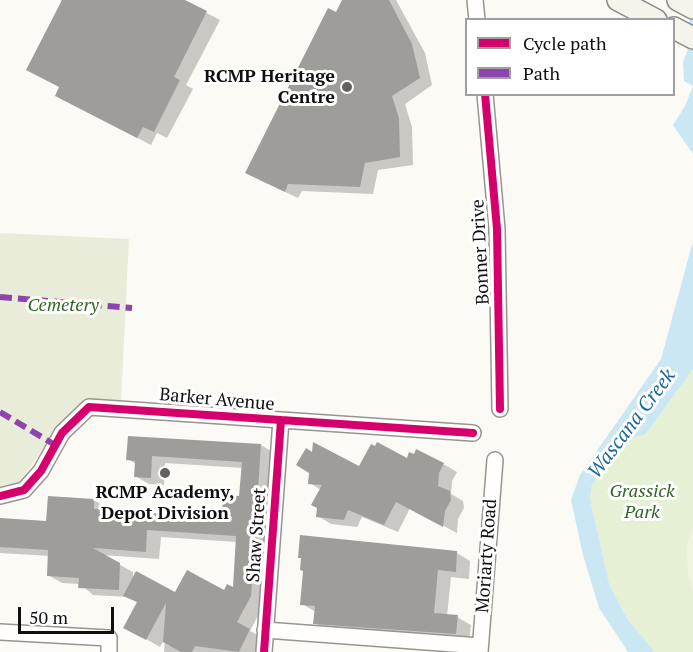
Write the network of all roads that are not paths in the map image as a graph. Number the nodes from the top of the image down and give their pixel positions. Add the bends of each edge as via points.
1 (475, 0) edge
2 (618, 0) edge
3 (678, 0) edge
4 (693, 8) edge
5 (477, 18) edge
6 (653, 18) edge
7 (675, 29) edge
8 (693, 38) edge
9 (485, 96) edge
10 (500, 409) dead end
11 (281, 420) junction
12 (473, 433) dead end
13 (495, 460) dead end
14 (0, 496) edge
15 (265, 630) junction
16 (0, 632) edge
17 (109, 645) edge
18 (480, 649) edge
19 (264, 652) edge

1 - 5 street
2 - 6 main road
3 - 4 main road
7 - 8 main road
9 - 10 street, Bonner Drive via 497,229
11 - 12 street, Barker Avenue
11 - 14 street, Barker Avenue via 89,407 62,433 41,471 24,490
11 - 15 street, Shaw Street
13 - 18 street, Moriarty Road
15 - 18 street
15 - 19 street, Shaw Street
16 - 17 street

